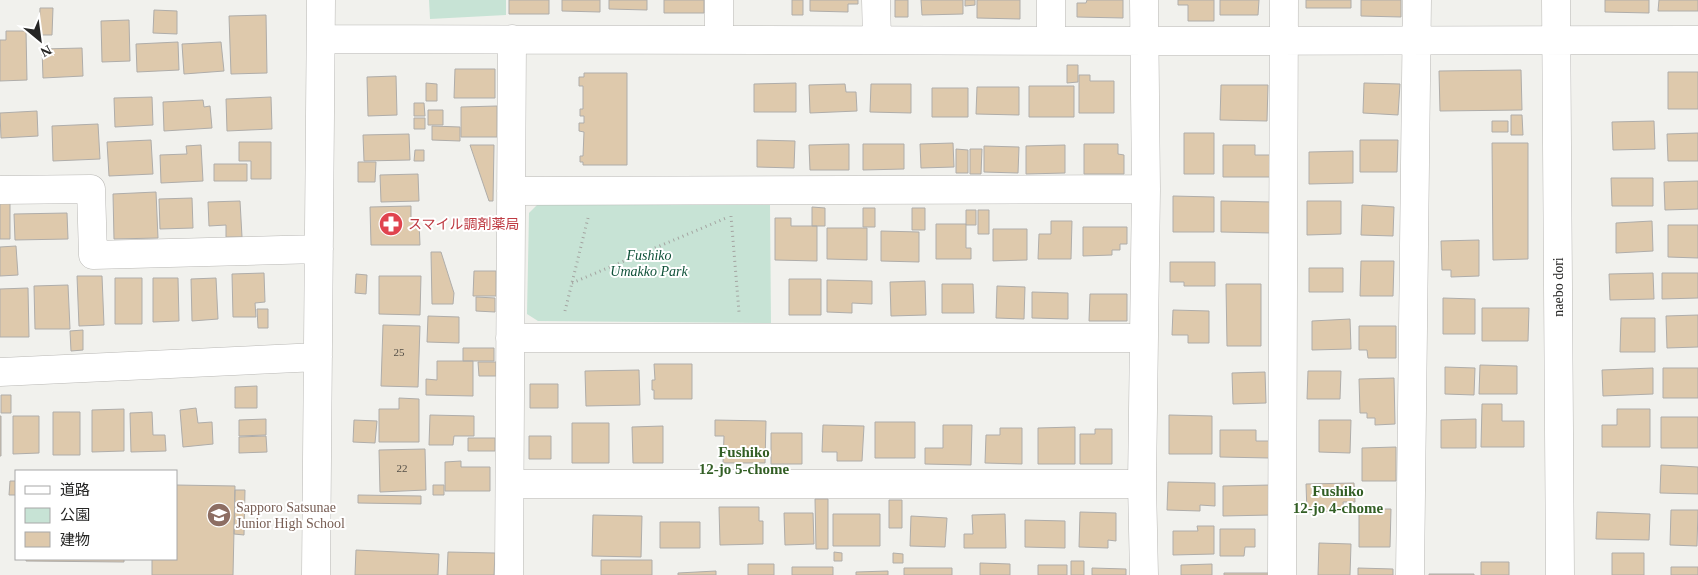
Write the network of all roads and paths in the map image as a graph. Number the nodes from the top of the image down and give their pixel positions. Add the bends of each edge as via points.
1 (321, 0) edge
2 (719, 0) edge
3 (876, 0) edge
4 (1051, 0) edge
5 (1144, 0) edge
6 (1284, 0) edge
7 (1417, 0) edge
8 (1556, 0) edge
9 (512, 39) junction
10 (322, 40) junction
11 (719, 40) junction
12 (876, 40) junction
13 (1284, 40) junction
14 (1418, 40) junction
15 (1556, 40) junction
16 (1698, 40) edge
17 (1050, 41) junction
18 (1144, 41) junction
19 (1146, 189) junction
20 (0, 190) edge
21 (510, 191) junction
22 (731, 210) dead end
23 (590, 212) dead end
24 (731, 216) junction
25 (319, 249) junction
26 (572, 283) junction
27 (739, 312) dead end
28 (564, 314) dead end
29 (510, 338) junction
30 (1143, 338) junction
31 (318, 357) junction
32 (0, 372) edge
33 (510, 484) junction
34 (1142, 484) junction
35 (316, 575) edge
36 (509, 575) edge
37 (1144, 575) edge
38 (1282, 575) edge
39 (1410, 575) edge
40 (1560, 575) edge

1 - 10 street
2 - 11 street
3 - 12 street
4 - 17 street
5 - 18 street
6 - 13 street
7 - 14 street
8 - 15 street, naebo dori
9 - 10 street
9 - 11 street
9 - 21 street
10 - 25 street
11 - 12 street
12 - 17 street
13 - 14 street
13 - 18 street
13 - 38 street
14 - 15 street
14 - 39 street
15 - 16 street
15 - 40 street, naebo dori
17 - 18 street
18 - 19 street
19 - 21 street
19 - 30 street
20 - 25 street via 91,189 93,255
21 - 29 street
22 - 24 path
23 - 26 path
24 - 26 path
24 - 27 path
25 - 31 street
26 - 28 path
29 - 30 street
29 - 33 street
30 - 34 street
31 - 32 street
31 - 35 street
33 - 34 street
33 - 36 street
34 - 37 street

